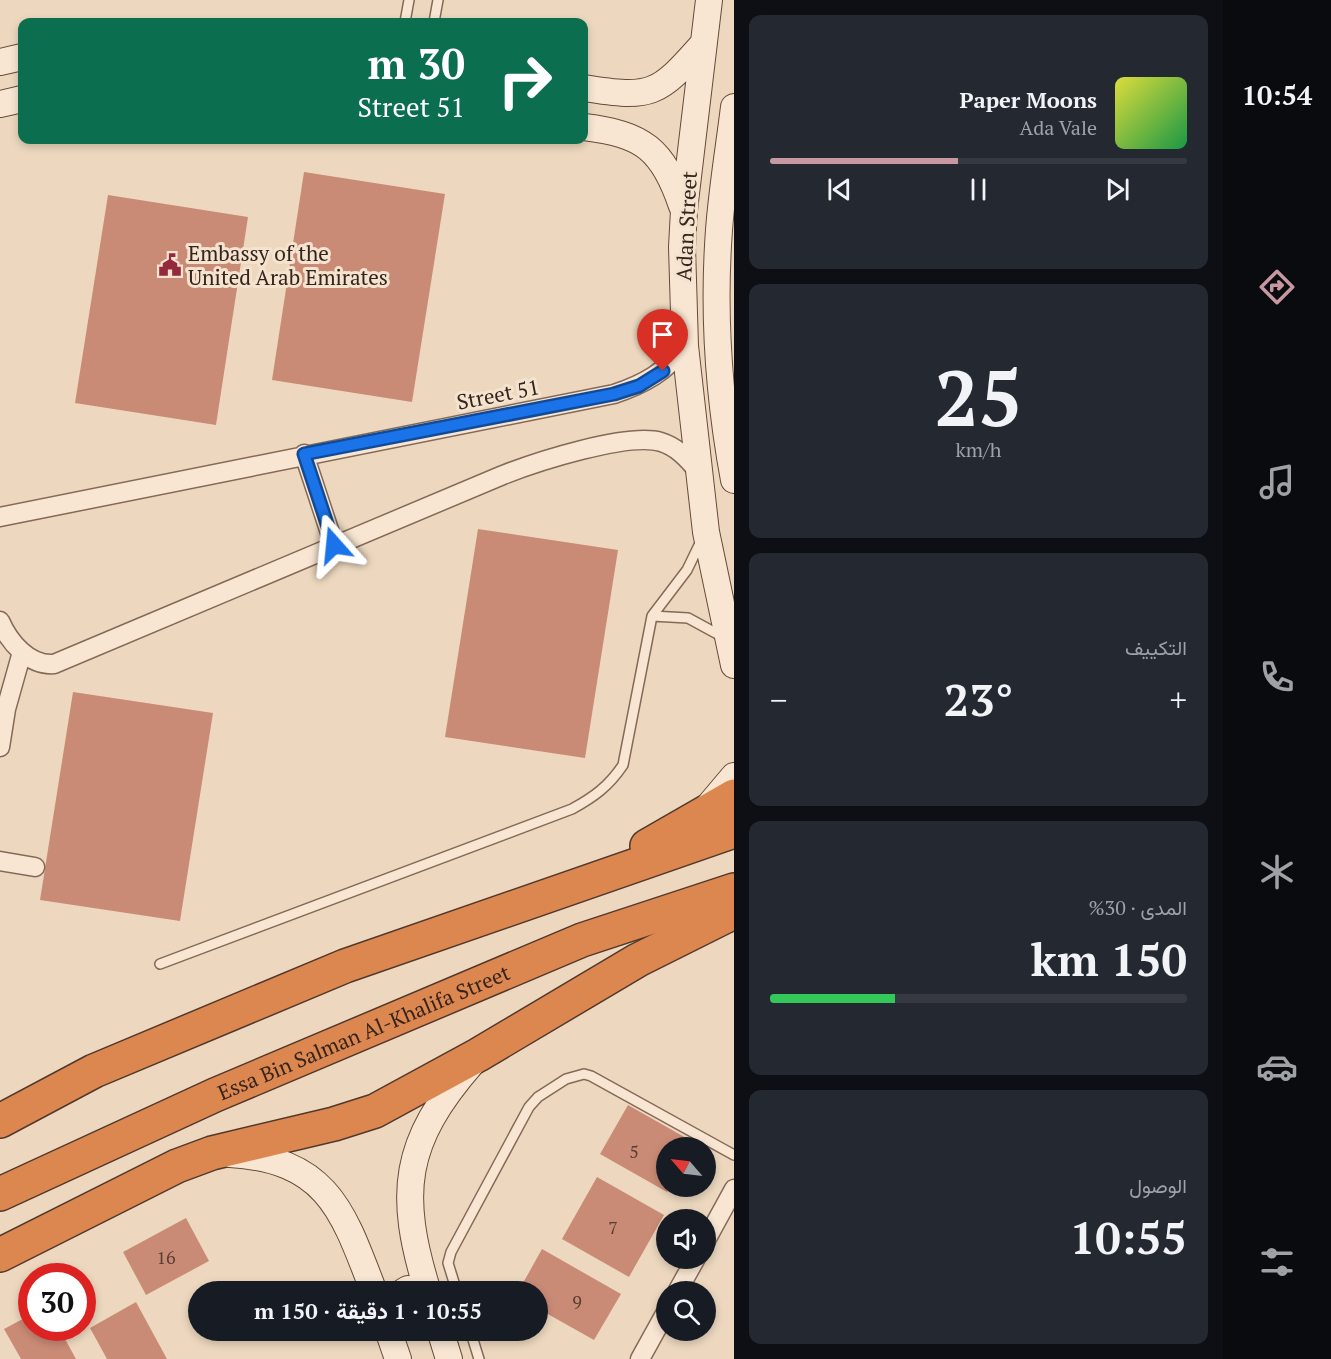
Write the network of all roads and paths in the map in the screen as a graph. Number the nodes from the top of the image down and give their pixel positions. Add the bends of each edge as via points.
1 (409, 0) edge
2 (438, 0) edge
3 (709, 0) edge
4 (406, 18) edge
5 (436, 18) edge
6 (703, 44) junction
7 (18, 58) edge
8 (0, 62) edge
9 (588, 89) edge
10 (588, 92) edge
11 (18, 100) edge
12 (0, 104) edge
13 (734, 107) edge
14 (588, 123) edge
15 (588, 127) edge
16 (734, 203) edge
17 (684, 210) junction
18 (719, 238) junction
19 (682, 247) junction
20 (718, 300) junction
21 (684, 302) junction
22 (685, 346) junction
23 (304, 454) junction
24 (697, 470) junction
25 (734, 480) edge
26 (0, 517) edge
27 (706, 532) junction
28 (334, 545) junction
29 (652, 616) junction
30 (0, 621) edge
31 (22, 652) junction
32 (731, 653) edge
33 (0, 747) edge
34 (734, 776) edge
35 (734, 796) edge
36 (701, 815) junction
37 (734, 831) edge
38 (0, 861) edge
39 (35, 867) dead end
40 (602, 876) junction
41 (734, 890) edge
42 (734, 912) edge
43 (160, 964) dead end
44 (478, 1055) junction
45 (94, 1071) junction
46 (215, 1095) junction
47 (0, 1107) edge
48 (0, 1121) edge
49 (212, 1153) junction
50 (734, 1155) edge
51 (734, 1189) edge
52 (0, 1194) edge
53 (0, 1217) edge
54 (716, 1222) edge
55 (0, 1255) edge
56 (369, 1281) edge
57 (425, 1281) edge
58 (454, 1281) edge
59 (656, 1330) edge
60 (392, 1341) edge
61 (444, 1341) edge
62 (473, 1341) edge
63 (398, 1359) edge
64 (450, 1359) edge
65 (479, 1359) edge
66 (640, 1359) edge

1 - 4 lane
2 - 5 lane
3 - 6 main road, Adan Street
6 - 9 main road via 674,76 649,92
6 - 17 main road, Adan Street
7 - 8 main road
10 - 14 main road via 596,98 600,111
11 - 12 main road
13 - 18 main road, Adan Street
15 - 17 main road via 619,133 656,154 673,178
16 - 18 street
17 - 19 main road, Adan Street
18 - 19 main road via 703,259 687,255
18 - 20 main road, Adan Street
19 - 21 main road, Adan Street
20 - 21 main road via 711,291 697,287
20 - 25 main road, Adan Street
21 - 22 main road, Adan Street
22 - 23 street, Street 51 via 663,371 639,386 614,394
22 - 24 main road, Adan Street
23 - 26 street, Street 51
23 - 28 street
24 - 27 main road, Adan Street
24 - 28 street via 669,445 637,440 532,464
27 - 29 lane via 687,570
27 - 32 main road, Adan Street
28 - 31 street via 59,663 40,662
29 - 32 lane via 688,618 712,629
29 - 43 lane via 623,765 594,797 572,809
30 - 31 street
31 - 33 street
34 - 36 main road
35 - 36 highway
36 - 40 highway
37 - 40 highway
38 - 39 street
40 - 45 highway via 345,966
41 - 46 highway, Essa Bin Salman Al-Khalifa Street via 582,940
42 - 44 highway via 638,960
44 - 49 highway via 375,1111
44 - 57 main road via 432,1117 410,1173 412,1232
45 - 47 highway
45 - 48 highway
46 - 52 highway, Essa Bin Salman Al-Khalifa Street
46 - 53 highway
49 - 55 highway via 177,1166
49 - 56 main road via 276,1161 317,1184 340,1209
50 - 58 lane via 591,1076 566,1079 538,1096 519,1119 451,1252 448,1263
51 - 54 street
59 - 66 street
60 - 63 main road
61 - 64 main road
62 - 65 lane

